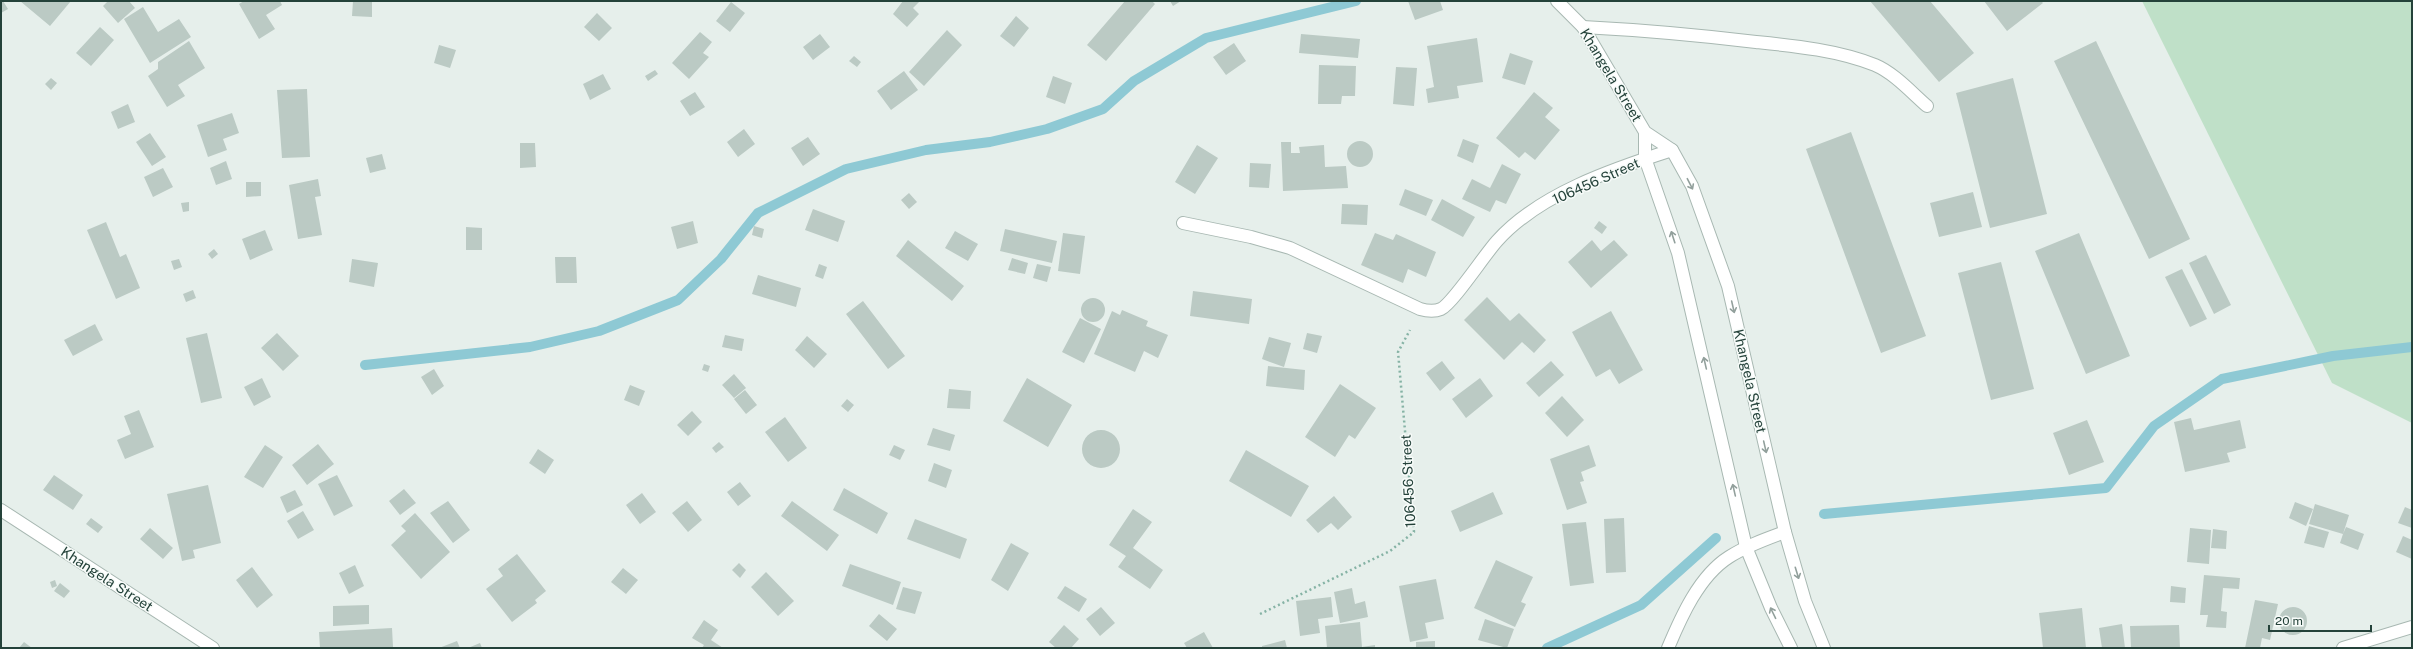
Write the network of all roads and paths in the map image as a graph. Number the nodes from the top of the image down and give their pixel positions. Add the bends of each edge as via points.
1 (1557, 1) edge
2 (1583, 27) junction
3 (1927, 106) dead end
4 (1645, 132) junction
5 (1672, 150) junction
6 (1645, 158) junction
7 (1183, 224) dead end
8 (1420, 310) junction
9 (1, 510) edge
10 (1785, 532) junction
11 (1746, 547) junction
12 (1260, 614) dead end
13 (2412, 627) edge
14 (213, 648) edge
15 (1668, 648) edge
16 (1791, 648) edge
17 (1824, 648) edge
18 (2343, 648) edge

1 - 2 street, Khangela Street
2 - 3 street via 1661,31 1840,54 1876,66 1900,82
2 - 4 street, Khangela Street
4 - 5 street, Khangela Street
4 - 6 street, Khangela Street
5 - 6 street, 106456 Street
5 -> 10 street, Khangela Street via 1692,186 1728,286
6 - 8 street, 106456 Street via 1569,189 1520,219 1498,240 1452,299 1441,309 1429,312
11 -> 6 street, Khangela Street via 1678,253
7 - 8 street, 106456 Street via 1251,237 1290,248
8 - 12 path, 106456 Street via 1398,352 1414,532 1390,551
9 - 14 street, Khangela Street
10 - 11 street
10 -> 17 street, Khangela Street via 1805,601
11 - 15 street via 1727,558 1712,572 1692,600
16 -> 11 street, Khangela Street
13 - 18 street

